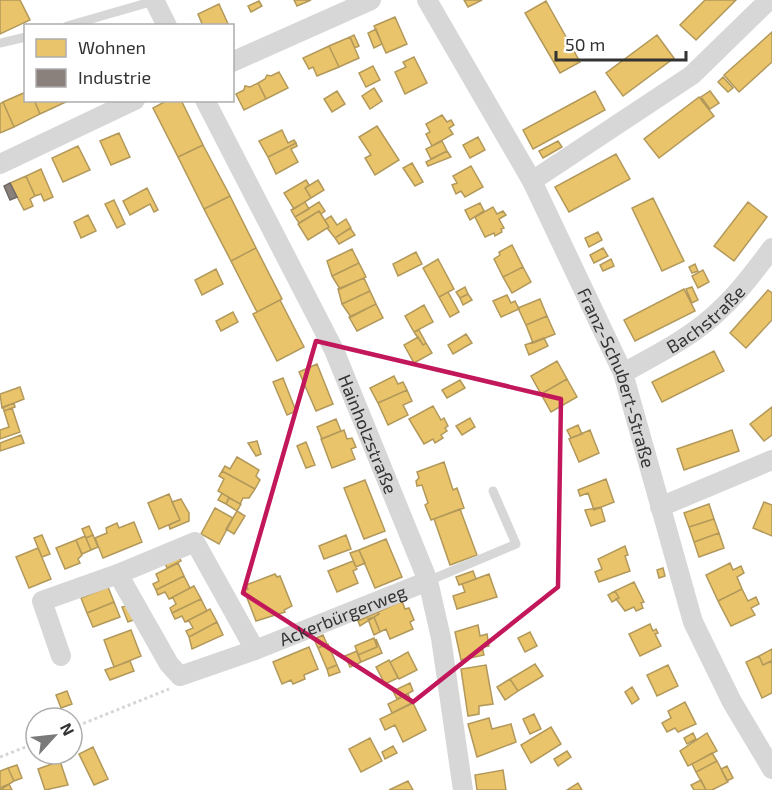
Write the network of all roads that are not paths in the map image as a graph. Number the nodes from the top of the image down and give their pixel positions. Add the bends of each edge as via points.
1 (371, 0) edge
2 (427, 0) edge
3 (769, 0) edge
4 (154, 1) edge
5 (74, 24) edge
6 (166, 24) edge
7 (24, 37) edge
8 (0, 43) edge
9 (234, 61) edge
10 (131, 102) edge
11 (206, 102) edge
12 (0, 164) edge
13 (532, 181) junction
14 (772, 249) edge
15 (623, 373) junction
16 (772, 460) edge
17 (493, 491) dead end
18 (660, 507) junction
19 (118, 574) junction
20 (428, 581) junction
21 (255, 650) junction
22 (61, 656) dead end
23 (772, 770) edge
24 (463, 790) edge

1 - 9 street
2 - 13 street, Franz-Schubert-Straße
3 - 13 street via 692,75
4 - 5 lane
4 - 6 street
7 - 8 lane
10 - 12 street
11 - 20 street, Hainholzstraße via 334,350
13 - 15 street, Franz-Schubert-Straße
14 - 15 street, Bachstraße via 747,282 704,324
15 - 18 street, Franz-Schubert-Straße
16 - 18 street
17 - 20 lane via 516,544
18 - 23 street, Franz-Schubert-Straße via 693,622 732,702
19 - 21 street, Ackerbürgerweg via 169,664 180,676
19 - 21 street, Ackerbürgerweg via 195,542
19 - 22 street, Ackerbürgerweg via 42,601
20 - 21 street, Ackerbürgerweg
20 - 24 street, Hainholzstraße via 441,638

